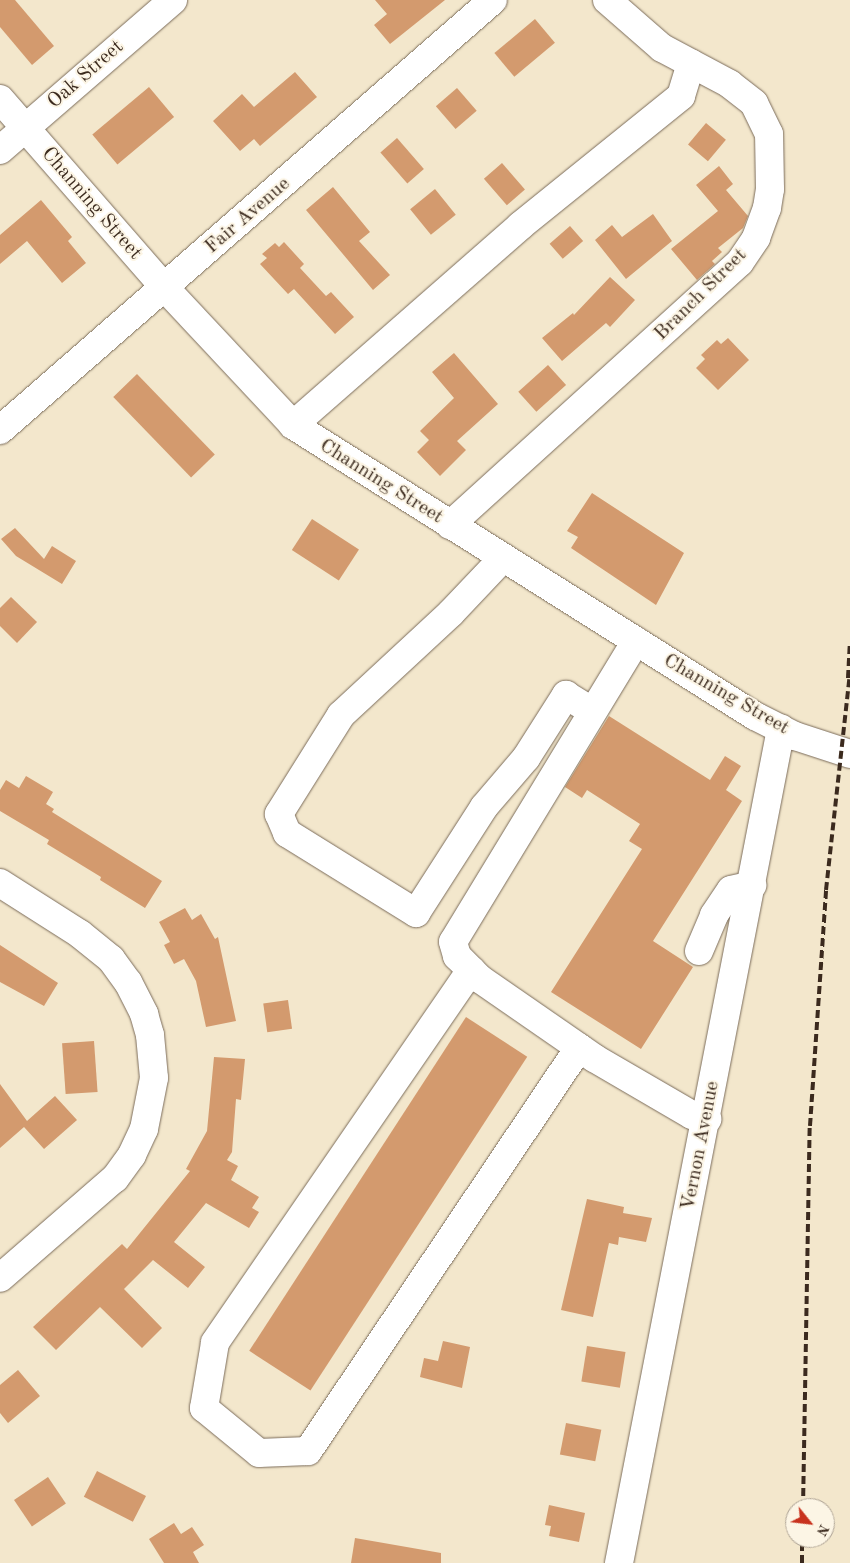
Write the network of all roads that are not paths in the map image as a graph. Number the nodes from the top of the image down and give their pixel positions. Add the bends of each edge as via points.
1 (173, 0) edge
2 (493, 0) edge
3 (607, 0) edge
4 (633, 11) edge
5 (691, 63) junction
6 (0, 99) edge
7 (25, 128) junction
8 (0, 150) edge
9 (165, 288) junction
10 (293, 425) junction
11 (0, 430) edge
12 (450, 525) junction
13 (503, 558) junction
14 (636, 641) junction
15 (592, 711) junction
16 (780, 729) junction
17 (850, 754) edge
18 (526, 758) junction
19 (555, 770) junction
20 (0, 883) edge
21 (752, 885) junction
22 (698, 951) dead end
23 (471, 970) junction
24 (579, 1048) junction
25 (706, 1119) junction
26 (0, 1278) edge
27 (619, 1563) edge

1 - 7 street, Oak Street
2 - 9 street, Fair Avenue
3 - 4 street, Branch Street
4 - 5 street, Branch Street via 662,48
5 - 10 street via 681,96 520,226
5 - 12 street, Branch Street via 748,97 766,127 771,148 770,189 756,238 740,262
6 - 7 street, Channing Street
7 - 8 street, Oak Street
7 - 9 street, Channing Street
9 - 10 street, Channing Street
9 - 11 street, Fair Avenue
10 - 12 street, Channing Street
12 - 13 street, Channing Street
13 - 14 street, Channing Street
13 - 18 street via 451,613 340,715 279,814 287,833 416,914 484,807
14 - 15 street
14 - 16 street, Channing Street
15 - 18 street via 566,695
15 - 19 street
16 - 17 street, Channing Street
16 - 21 street, Vernon Avenue
18 - 19 street
19 - 23 street via 453,942 457,956
20 - 26 street via 80,934 111,959 128,982 144,1014 150,1035 154,1078 144,1129 132,1155 115,1178
21 - 22 street via 731,890 714,915
21 - 25 street, Vernon Avenue
23 - 24 street
23 - 24 street via 215,1343 204,1408 259,1453 308,1451
24 - 25 street via 692,1115
25 - 27 street, Vernon Avenue

